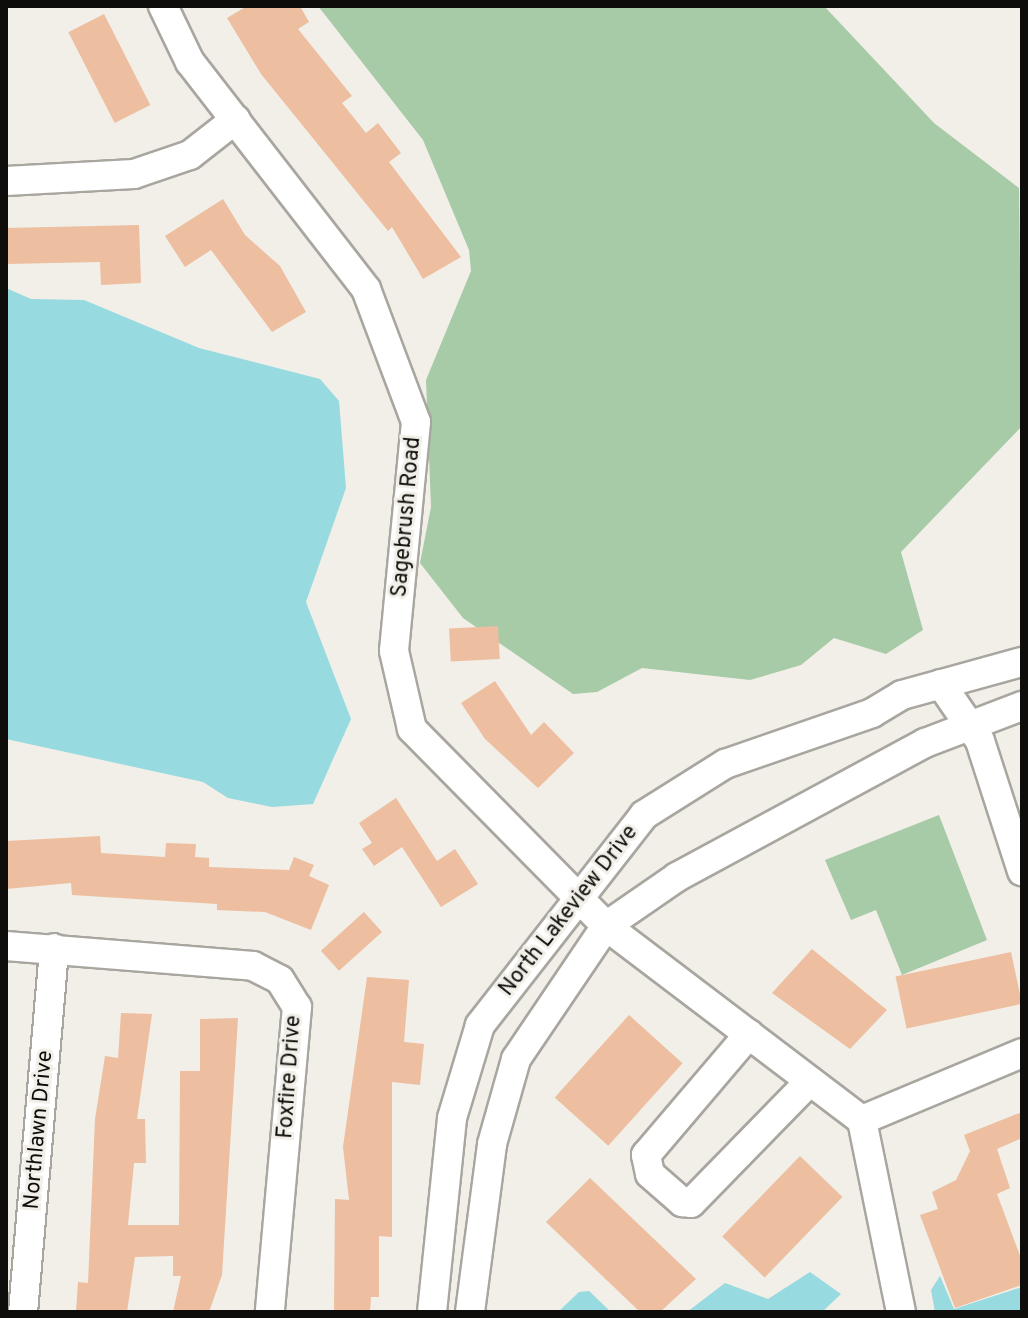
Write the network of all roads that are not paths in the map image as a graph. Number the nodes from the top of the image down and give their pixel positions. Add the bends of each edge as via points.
1 (163, 6) edge
2 (236, 119) junction
3 (6, 181) edge
4 (1022, 662) edge
5 (941, 684) junction
6 (1022, 706) edge
7 (967, 726) junction
8 (1022, 871) edge
9 (575, 896) junction
10 (606, 926) junction
11 (6, 946) edge
12 (54, 948) junction
13 (749, 1034) junction
14 (1022, 1053) edge
15 (810, 1081) junction
16 (862, 1120) junction
17 (437, 1263) junction
18 (475, 1268) junction
19 (23, 1312) edge
20 (270, 1312) edge
21 (432, 1312) edge
22 (470, 1312) edge
23 (901, 1312) edge

1 - 2 street, Sagebrush Road via 190,62
2 - 3 street via 190,155 134,174
2 - 9 street, Sagebrush Road via 366,289 416,422 394,651 412,729
4 - 5 street, North Lakeview Drive
5 - 7 street
5 - 9 street, North Lakeview Drive via 725,764 644,815
6 - 7 street, North Lakeview Drive
7 - 8 street via 980,741
7 - 10 street, North Lakeview Drive via 677,877
9 - 10 street, Sagebrush Road
9 - 17 street, North Lakeview Drive via 480,1025 452,1118
10 - 13 street, Sagebrush Road
10 - 18 street, North Lakeview Drive via 516,1059 492,1144
11 - 12 street, Foxfire Drive
12 - 19 street, Northlawn Drive
12 - 20 street, Foxfire Drive via 253,966 280,980 297,1007
13 - 15 street, Sagebrush Road
13 - 15 street via 646,1155 650,1174 682,1202 691,1203
14 - 16 street
15 - 16 street, Sagebrush Road
16 - 23 street
17 - 18 street
17 - 21 street, North Lakeview Drive
18 - 22 street, North Lakeview Drive

